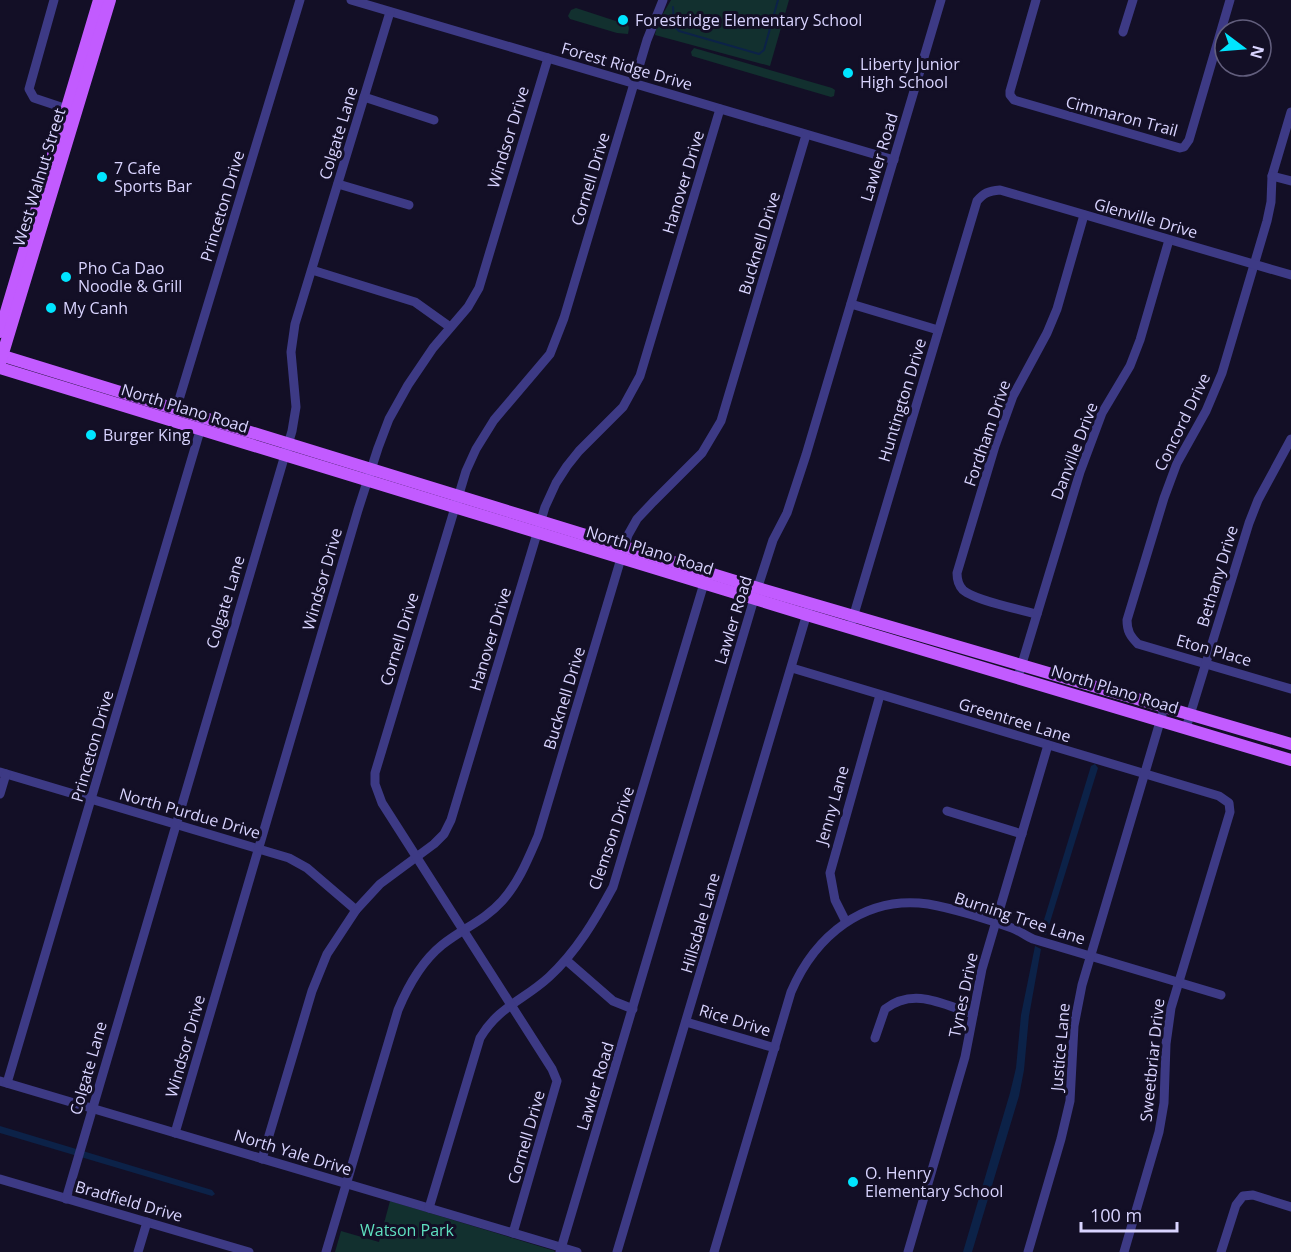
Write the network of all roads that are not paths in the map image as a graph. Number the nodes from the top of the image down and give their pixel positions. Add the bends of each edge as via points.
1 (54, 0) edge
2 (99, 0) edge
3 (110, 0) edge
4 (300, 0) edge
5 (351, 0) edge
6 (663, 0) edge
7 (941, 0) edge
8 (1036, 0) edge
9 (1133, 0) edge
10 (1230, 0) edge
11 (390, 12) junction
12 (98, 21) junction
13 (1124, 32) dead end
14 (548, 58) junction
15 (634, 83) junction
16 (364, 98) junction
17 (720, 109) junction
18 (71, 110) junction
19 (1291, 112) edge
20 (435, 120) dead end
21 (806, 135) junction
22 (894, 160) junction
23 (1272, 176) junction
24 (1291, 181) edge
25 (338, 184) junction
26 (993, 190) joint
27 (409, 205) dead end
28 (1084, 215) junction
29 (1168, 240) junction
30 (1254, 264) junction
31 (312, 270) junction
32 (1291, 275) edge
33 (851, 304) junction
34 (450, 327) junction
35 (938, 330) junction
36 (0, 332) edge
37 (1, 361) edge
38 (80, 380) junction
39 (127, 394) junction
40 (87, 395) junction
41 (177, 408) junction
42 (173, 421) junction
43 (203, 423) junction
44 (1291, 439) edge
45 (287, 449) junction
46 (369, 475) junction
47 (456, 501) junction
48 (540, 526) junction
49 (623, 552) junction
50 (706, 578) junction
51 (756, 593) junction
52 (810, 603) junction
53 (1037, 614) junction
54 (807, 615) junction
55 (852, 621) junction
56 (1130, 636) joint
57 (1206, 664) junction
58 (792, 668) junction
59 (1020, 672) junction
60 (1291, 689) edge
61 (880, 695) junction
62 (1164, 708) junction
63 (1191, 716) junction
64 (1161, 720) junction
65 (1186, 728) junction
66 (1291, 744) edge
67 (1048, 745) junction
68 (1291, 760) edge
69 (3, 773) edge
70 (1144, 773) junction
71 (0, 794) edge
72 (92, 800) junction
73 (1228, 803) joint
74 (947, 811) dead end
75 (176, 824) junction
76 (1022, 834) junction
77 (259, 848) junction
78 (418, 858) junction
79 (356, 910) junction
80 (846, 922) junction
81 (995, 923) junction
82 (464, 931) junction
83 (1090, 956) junction
84 (566, 960) junction
85 (1178, 982) junction
86 (1221, 995) dead end
87 (511, 1004) junction
88 (633, 1009) junction
89 (973, 1014) junction
90 (686, 1022) junction
91 (875, 1038) dead end
92 (775, 1048) junction
93 (4, 1082) edge
94 (92, 1108) junction
95 (175, 1133) junction
96 (262, 1159) junction
97 (0, 1179) edge
98 (346, 1183) junction
99 (66, 1198) junction
100 (1291, 1207) edge
101 (429, 1208) junction
102 (147, 1222) junction
103 (513, 1233) junction
104 (233, 1250) edge
105 (561, 1250) edge
106 (138, 1252) edge
107 (249, 1252) edge
108 (326, 1252) edge
109 (577, 1252) edge
110 (617, 1252) edge
111 (714, 1252) edge
112 (908, 1252) edge
113 (1028, 1252) edge
114 (1124, 1252) edge
115 (1221, 1252) edge

1 - 18 street via 28,89 34,98
2 - 12 main road
3 - 12 main road
4 - 41 street, Princeton Drive
5 - 11 street, Forest Ridge Drive
6 - 15 street, Cornell Drive
7 - 22 street, Lawler Road
8 - 10 street, Cimmaron Trail via 1010,95 1019,102 1175,148 1184,147 1189,141
9 - 13 street
11 - 14 street, Forest Ridge Drive
11 - 16 street, Colgate Lane
12 - 18 main road
14 - 15 street, Forest Ridge Drive
14 - 34 street, Windsor Drive via 479,288 474,300
15 - 17 street, Forest Ridge Drive
15 - 47 street, Cornell Drive via 550,354 494,420 476,449
16 - 20 street
16 - 25 street, Colgate Lane
17 - 21 street, Forest Ridge Drive
17 - 48 street, Hanover Drive via 640,376 623,407 562,474
18 - 36 main road
18 - 37 main road, West Walnut Street
19 - 23 street, Concord Drive
21 - 22 street, Forest Ridge Drive
21 - 49 street, Bucknell Drive via 721,421 702,453 637,519
22 - 33 street, Lawler Road
23 - 24 street
23 - 30 street, Concord Drive via 1271,202
25 - 27 street
25 - 31 street, Colgate Lane
26 - 28 street, Glenville Drive
26 - 35 street, Huntington Drive via 977,201
28 - 29 street, Glenville Drive
28 - 53 street, Fordham Drive via 1057,309 1013,396 995,446 957,573 959,586 969,594
29 - 30 street, Glenville Drive
29 - 53 street, Danville Drive via 1140,340 1130,366 1102,413
30 - 32 street, Glenville Drive
30 - 56 street, Concord Drive via 1222,373 1164,498 1127,620
31 - 34 street via 415,302
31 - 45 street, Colgate Lane via 292,338 296,406
33 - 35 street
33 - 51 street, Lawler Road via 787,513
34 - 46 street, Windsor Drive via 389,419
35 - 55 street, Huntington Drive
37 - 38 main road, North Plano Road
37 - 40 main road, North Plano Road
38 - 39 main road, North Plano Road
38 - 40 main road
39 - 40 main road via 94,390
39 - 41 main road, North Plano Road
40 - 42 main road, North Plano Road
41 - 42 street, Princeton Drive
41 - 43 main road, North Plano Road
42 - 43 main road, North Plano Road
43 - 45 main road, North Plano Road
43 - 72 street, Princeton Drive
44 - 57 street, Bethany Drive via 1258,500
45 - 46 main road, North Plano Road
45 - 75 street, Colgate Lane
46 - 47 main road, North Plano Road
46 - 77 street, Windsor Drive
47 - 48 main road, North Plano Road
47 - 78 street, Cornell Drive via 375,773 378,795
48 - 49 main road, North Plano Road
48 - 78 street, Hanover Drive via 451,820 444,834
49 - 50 main road, North Plano Road
49 - 82 street, Bucknell Drive via 526,866 502,901
50 - 51 main road, North Plano Road
50 - 84 street, Clemson Drive via 614,886 592,926
51 - 52 main road, North Plano Road
51 - 54 main road, North Plano Road
51 - 88 street, Lawler Road
52 - 54 street, Hillsdale Lane
52 - 55 main road, North Plano Road
53 - 59 street, Danville Drive
54 - 55 main road, North Plano Road
54 - 58 street, Hillsdale Lane
55 - 59 main road, North Plano Road
56 - 57 street, Eton Place via 1138,644
57 - 60 street, Eton Place
57 - 63 street, Bethany Drive
58 - 61 street, Greentree Lane
58 - 90 street, Hillsdale Lane
59 - 62 main road, North Plano Road
59 - 64 main road, North Plano Road
61 - 67 street, Greentree Lane
61 - 80 street, Jenny Lane via 830,873 835,900
62 - 63 main road, North Plano Road
62 - 64 street, Justice Lane
63 - 65 street, Bethany Drive
63 - 66 main road, North Plano Road
64 - 65 main road, North Plano Road
64 - 70 street, Justice Lane
65 - 68 main road, North Plano Road
67 - 70 street, Greentree Lane
67 - 76 street, Tynes Drive
69 - 71 street
69 - 72 street, North Purdue Drive
70 - 73 street, Greentree Lane via 1219,796
70 - 83 street, Justice Lane
72 - 75 street, North Purdue Drive
72 - 93 street, Princeton Drive
73 - 85 street, Sweetbriar Drive via 1230,812
74 - 76 street
75 - 77 street, North Purdue Drive
75 - 94 street, Colgate Lane
76 - 81 street, Tynes Drive
77 - 79 street, North Purdue Drive via 307,868
77 - 95 street, Windsor Drive
78 - 79 street, Hanover Drive via 381,884
78 - 82 street, Cornell Drive
79 - 96 street, Hanover Drive via 320,967
80 - 81 street, Burning Tree Lane via 878,908 911,903 929,904
80 - 92 street, Burning Tree Lane via 824,940 804,965 791,992
81 - 83 street, Burning Tree Lane
81 - 89 street, Tynes Drive
82 - 87 street, Cornell Drive
82 - 98 street, Bucknell Drive via 441,945 409,983
83 - 85 street, Burning Tree Lane
83 - 113 street, Justice Lane via 1074,1026 1070,1101
84 - 87 street, Clemson Drive
84 - 88 street via 613,1001
85 - 86 street, Burning Tree Lane
85 - 114 street, Sweetbriar Drive via 1166,1044 1160,1132
87 - 101 street, Clemson Drive via 496,1015 480,1038
87 - 103 street, Cornell Drive via 557,1081
88 - 105 street, Lawler Road
89 - 91 street via 923,999 903,999 885,1009
89 - 112 street, Tynes Drive via 965,1057
90 - 92 street, Rice Drive
90 - 110 street, Hillsdale Lane
92 - 111 street, Burning Tree Lane
93 - 94 street, North Yale Drive
94 - 95 street, North Yale Drive
94 - 99 street, Colgate Lane
95 - 96 street, North Yale Drive
96 - 98 street, North Yale Drive
97 - 99 street, Bradfield Drive
98 - 101 street, North Yale Drive
98 - 108 street, Bucknell Drive
99 - 102 street, Bradfield Drive
100 - 115 street via 1253,1195 1243,1196
101 - 103 street, North Yale Drive
102 - 104 street, Bradfield Drive
102 - 106 street
103 - 105 street, North Yale Drive
104 - 107 street, Bradfield Drive
105 - 109 street, North Yale Drive

